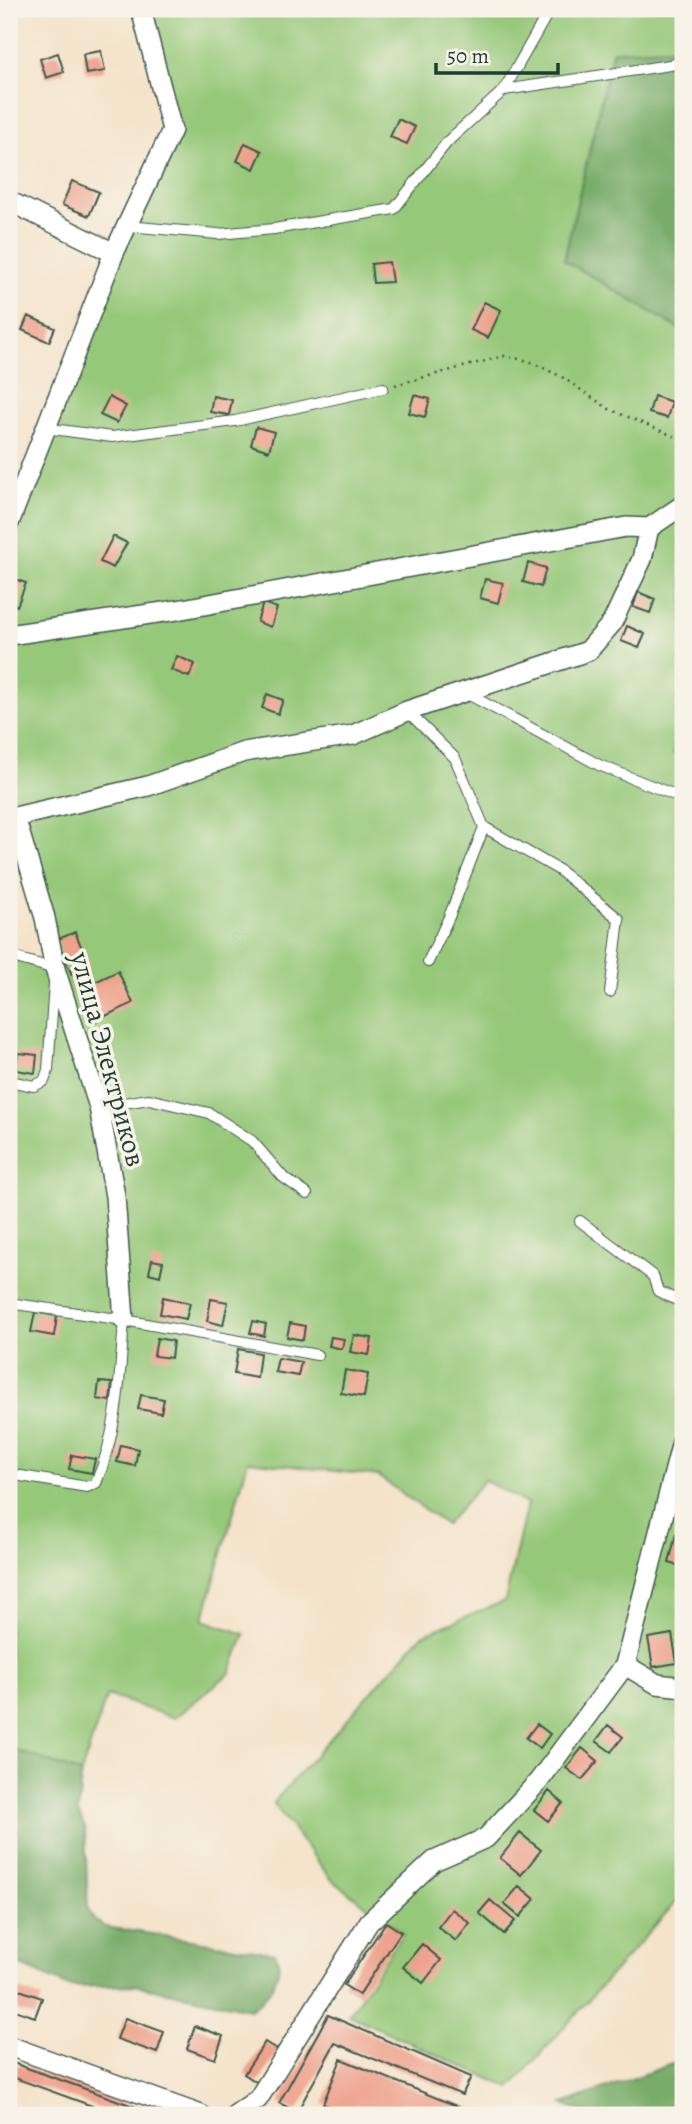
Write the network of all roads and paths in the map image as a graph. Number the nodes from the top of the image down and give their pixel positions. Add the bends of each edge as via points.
1 (142, 9) edge
2 (550, 9) edge
3 (683, 63) edge
4 (504, 90) junction
5 (683, 177) edge
6 (9, 201) edge
7 (126, 226) junction
8 (114, 253) junction
9 (683, 262) edge
10 (383, 388) joint
11 (45, 428) junction
12 (683, 440) edge
13 (683, 505) edge
14 (9, 523) edge
15 (649, 528) junction
16 (9, 635) edge
17 (465, 692) junction
18 (407, 711) junction
19 (683, 798) edge
20 (12, 816) edge
21 (484, 827) junction
22 (9, 956) edge
23 (428, 962) dead end
24 (55, 969) junction
25 (610, 992) dead end
26 (9, 1081) edge
27 (99, 1107) junction
28 (307, 1194) dead end
29 (580, 1221) dead end
30 (9, 1303) edge
31 (683, 1303) edge
32 (124, 1320) junction
33 (317, 1355) dead end
34 (683, 1438) edge
35 (9, 1474) edge
36 (625, 1665) junction
37 (683, 1687) edge
38 (9, 2046) edge
39 (201, 2115) edge
40 (234, 2115) edge

1 - 7 street via 172,130
2 - 4 lane
3 - 4 lane
4 - 7 lane via 448,141 394,209 218,234
5 - 9 path via 678,192
6 - 8 street
7 - 8 street
8 - 11 street
10 - 11 lane via 235,421 111,437
10 - 12 path via 504,356 529,361 609,408
11 - 14 street
13 - 15 street
15 - 16 street via 626,527 177,610
15 - 17 street via 642,559 612,623 588,651
17 - 18 street
17 - 19 lane via 599,765
18 - 20 street via 354,735 244,752 148,786
18 - 21 lane via 455,758
20 - 24 street, улица Электриков
21 - 23 lane
21 - 25 lane via 559,870 619,919
22 - 24 lane
24 - 26 lane via 44,1081 34,1086
24 - 27 street, улица Электриков
27 - 28 lane via 149,1099 209,1113 251,1141 283,1177
27 - 32 street, улица Электриков via 115,1196
29 - 31 lane via 653,1276 658,1291
30 - 32 lane
32 - 33 lane
32 - 35 lane via 118,1400 96,1483 86,1487
34 - 36 street
36 - 37 street via 657,1684
36 - 40 street via 538,1782 486,1838 434,1861 369,1922 258,2099
38 - 39 street

